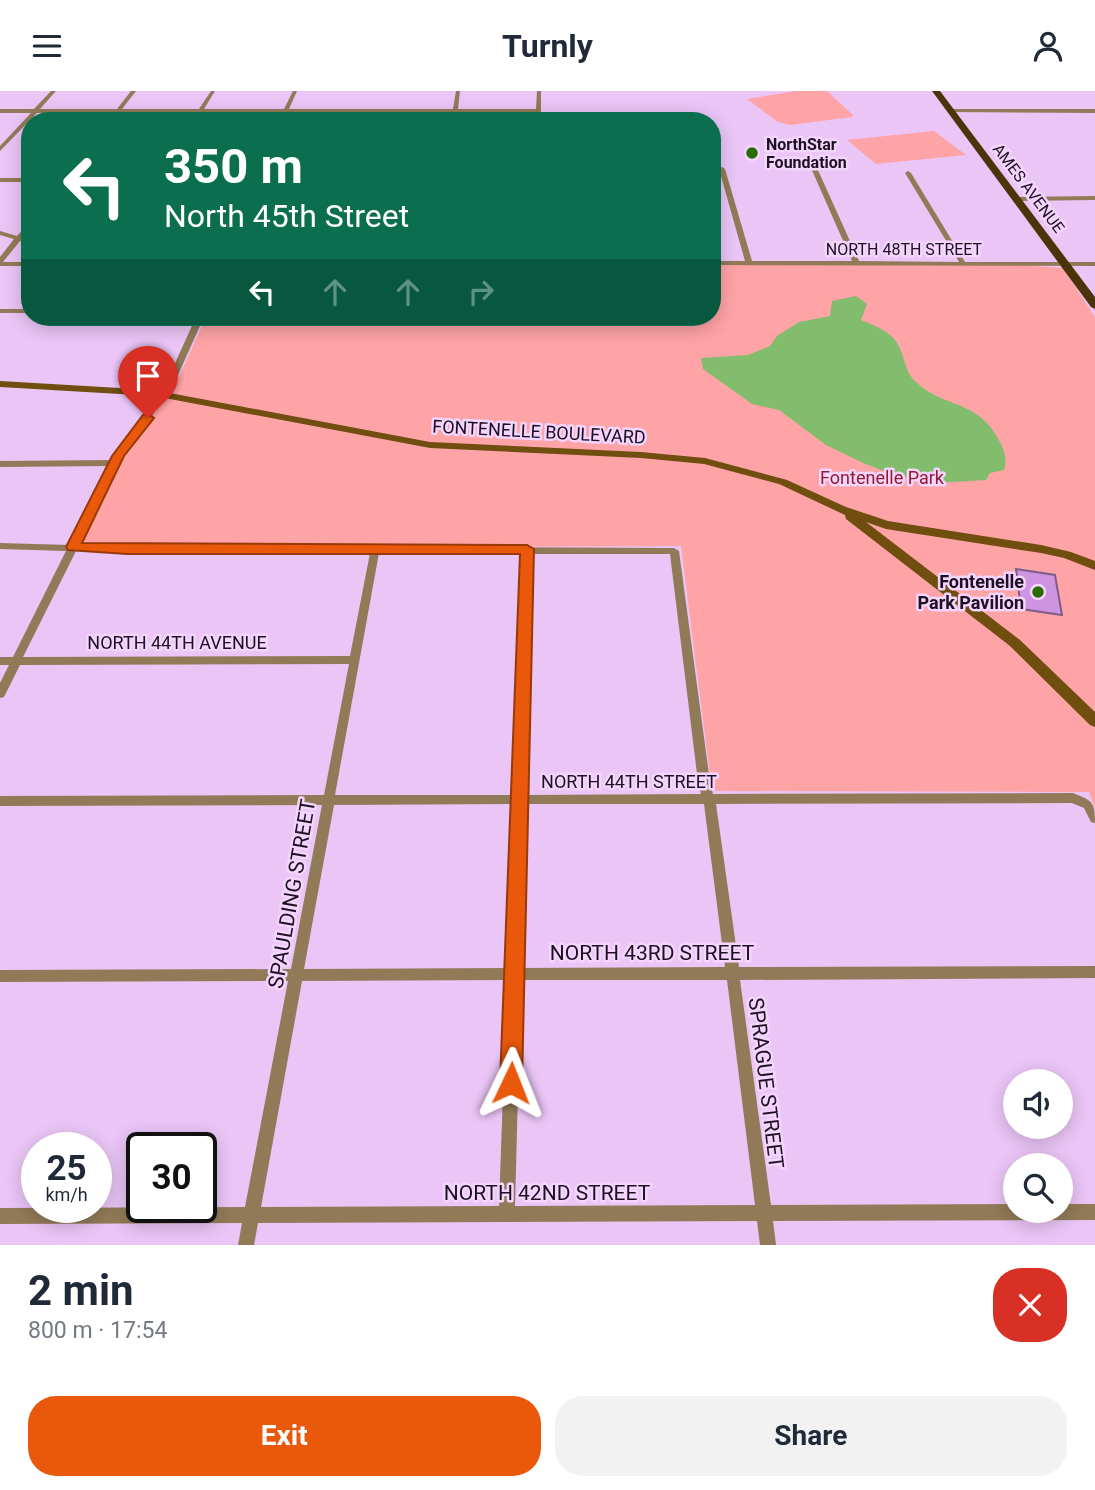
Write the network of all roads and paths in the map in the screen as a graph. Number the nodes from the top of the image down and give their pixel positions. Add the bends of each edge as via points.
1 (54, 91) edge
2 (134, 91) edge
3 (214, 91) edge
4 (295, 91) edge
5 (458, 91) edge
6 (538, 91) edge
7 (936, 91) edge
8 (945, 91) edge
9 (118, 110) junction
10 (201, 110) junction
11 (286, 110) junction
12 (372, 110) joint
13 (455, 110) junction
14 (0, 111) edge
15 (36, 111) junction
16 (538, 111) joint
17 (955, 111) junction
18 (1095, 111) edge
19 (21, 127) edge
20 (0, 149) edge
21 (722, 169) dead end
22 (814, 169) dead end
23 (908, 173) dead end
24 (0, 180) edge
25 (21, 180) edge
26 (1022, 198) junction
27 (1095, 198) edge
28 (0, 233) edge
29 (21, 234) edge
30 (18, 238) junction
31 (21, 239) edge
32 (0, 263) edge
33 (721, 263) edge
34 (749, 263) junction
35 (856, 263) junction
36 (21, 264) edge
37 (963, 264) junction
38 (1072, 264) junction
39 (1095, 264) edge
40 (1095, 287) edge
41 (1095, 306) edge
42 (0, 311) edge
43 (21, 311) edge
44 (196, 326) edge
45 (0, 384) edge
46 (161, 394) junction
47 (114, 463) junction
48 (0, 464) edge
49 (842, 510) junction
50 (886, 525) junction
51 (878, 538) junction
52 (0, 546) edge
53 (73, 547) junction
54 (527, 549) junction
55 (375, 550) junction
56 (1067, 555) junction
57 (1095, 558) edge
58 (1095, 566) edge
59 (355, 660) junction
60 (0, 661) edge
61 (16, 661) junction
62 (0, 694) edge
63 (1095, 721) edge
64 (708, 799) junction
65 (0, 800) edge
66 (329, 800) junction
67 (520, 800) junction
68 (1095, 818) edge
69 (1095, 972) edge
70 (732, 974) junction
71 (297, 975) junction
72 (514, 975) junction
73 (0, 976) edge
74 (1095, 1212) edge
75 (763, 1213) junction
76 (507, 1214) junction
77 (252, 1215) junction
78 (0, 1216) edge
79 (246, 1245) edge
80 (768, 1245) edge

1 - 15 street
2 - 9 street
3 - 10 street
4 - 11 street
5 - 13 street
6 - 16 street
7 - 17 main road, AMES AVENUE
8 - 17 main road, AMES AVENUE
9 - 10 street
9 - 15 street
10 - 11 street
11 - 12 street
12 - 13 street
13 - 16 street
14 - 15 street
17 - 18 street
17 - 26 main road, AMES AVENUE
19 - 20 street
21 - 34 street
22 - 35 street
23 - 37 street
24 - 25 street
26 - 27 street
26 - 38 main road, AMES AVENUE
28 - 30 street
29 - 30 street
30 - 31 street
30 - 32 street
32 - 36 street
33 - 34 street, NORTH 48TH STREET
34 - 35 street, NORTH 48TH STREET
35 - 37 street, NORTH 48TH STREET
37 - 38 street, NORTH 48TH STREET
38 - 39 street, NORTH 48TH STREET
38 - 40 main road, AMES AVENUE
38 - 41 main road, AMES AVENUE
42 - 43 street
44 - 46 street
45 - 46 main road, FONTENELLE BOULEVARD
46 - 47 street
46 - 49 main road, FONTENELLE BOULEVARD via 430,445 705,461 783,482
47 - 48 street
47 - 53 street
49 - 50 main road, FONTENELLE BOULEVARD
49 - 51 main road
50 - 51 main road via 879,529
50 - 56 main road, FONTENELLE BOULEVARD
51 - 63 main road via 1015,643
52 - 53 street
53 - 55 street
53 - 61 street
54 - 55 street
54 - 64 street, SPRAGUE STREET via 674,551
54 - 67 street
55 - 59 street, SPAULDING STREET
56 - 57 main road, FONTENELLE BOULEVARD
56 - 58 main road, FONTENELLE BOULEVARD
59 - 61 street, NORTH 44TH AVENUE
59 - 66 street, SPAULDING STREET
60 - 61 street, NORTH 44TH AVENUE
61 - 62 street
64 - 67 street, NORTH 44TH STREET
64 - 68 street, NORTH 44TH STREET via 1073,798 1088,805
64 - 70 street, SPRAGUE STREET
65 - 66 street, NORTH 44TH STREET
66 - 67 street, NORTH 44TH STREET
66 - 71 street, SPAULDING STREET
67 - 72 street
69 - 70 street, NORTH 43RD STREET
70 - 72 street, NORTH 43RD STREET
70 - 75 street, SPRAGUE STREET
71 - 72 street, NORTH 43RD STREET
71 - 73 street, NORTH 43RD STREET
71 - 77 street, SPAULDING STREET
72 - 76 street
74 - 75 street, NORTH 42ND STREET
75 - 76 street, NORTH 42ND STREET
75 - 80 street, SPRAGUE STREET
76 - 77 street, NORTH 42ND STREET
77 - 78 street, NORTH 42ND STREET
77 - 79 street, SPAULDING STREET

